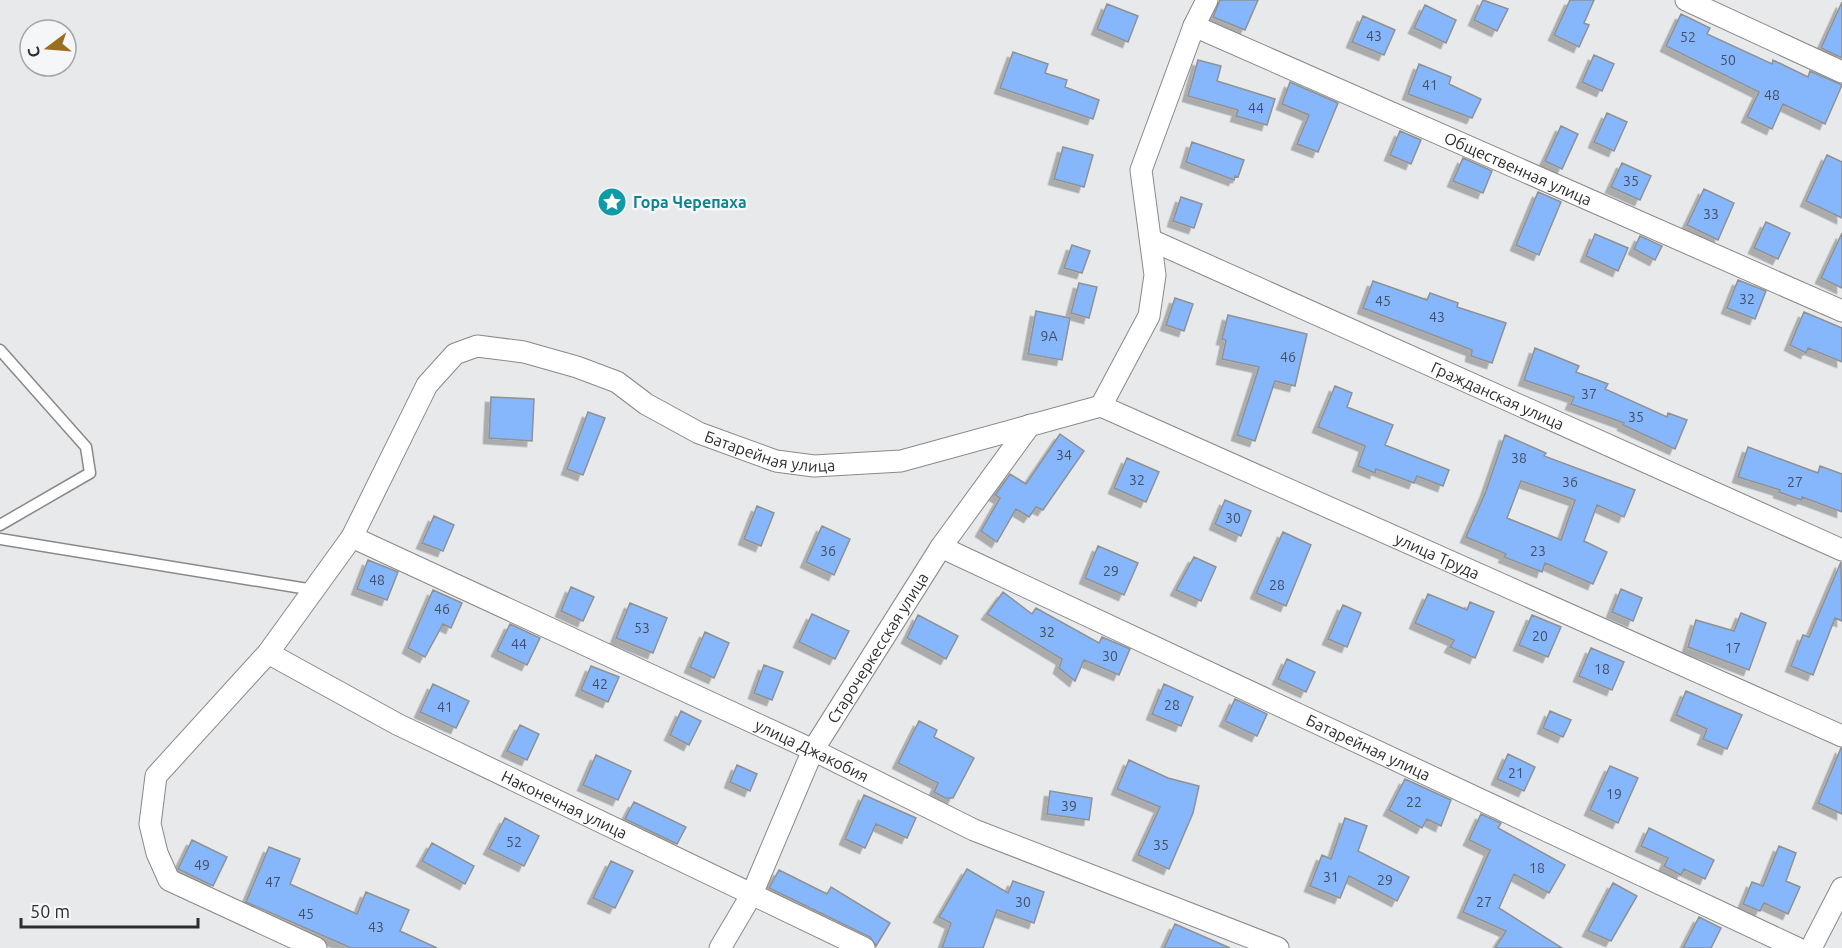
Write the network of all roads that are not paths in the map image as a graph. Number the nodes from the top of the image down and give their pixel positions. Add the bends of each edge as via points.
1 (1207, 0) edge
2 (1686, 0) edge
3 (1194, 26) junction
4 (1842, 72) edge
5 (1151, 240) junction
6 (1842, 311) edge
7 (0, 350) edge
8 (1101, 406) junction
9 (1030, 425) junction
10 (0, 525) edge
11 (352, 537) junction
12 (0, 539) edge
13 (941, 547) junction
14 (1842, 550) edge
15 (314, 590) junction
16 (268, 653) junction
17 (1842, 736) edge
18 (813, 750) junction
19 (1842, 888) edge
20 (752, 894) junction
21 (316, 948) edge
22 (720, 948) edge
23 (864, 948) edge
24 (1278, 948) edge
25 (1797, 948) edge
26 (1811, 948) edge

1 - 3 street
2 - 4 street
3 - 5 street via 1141,170
3 - 6 street, Общественная улица
5 - 8 street via 1155,275 1149,316
5 - 14 street, Гражданская улица
7 - 10 lane via 86,447 90,473
8 - 9 street
8 - 17 street, улица Труда
9 - 11 street, Батарейная улица via 901,461 814,466 776,461 699,434 646,404 617,382 524,352 477,346 455,354 427,385
9 - 13 street, Старочеркесская улица
11 - 15 street, Батарейная улица
11 - 18 street, улица Джакобия
12 - 15 lane
13 - 18 street, Старочеркесская улица
13 - 25 street, Батарейная улица
15 - 16 street, Батарейная улица
16 - 20 street, Наконечная улица via 397,724
16 - 21 street, Батарейная улица via 156,776 150,824 169,880
18 - 20 street, Старочеркесская улица
18 - 24 street, улица Джакобия via 974,830
19 - 26 street
20 - 22 street, Старочеркесская улица
20 - 23 street, Наконечная улица

